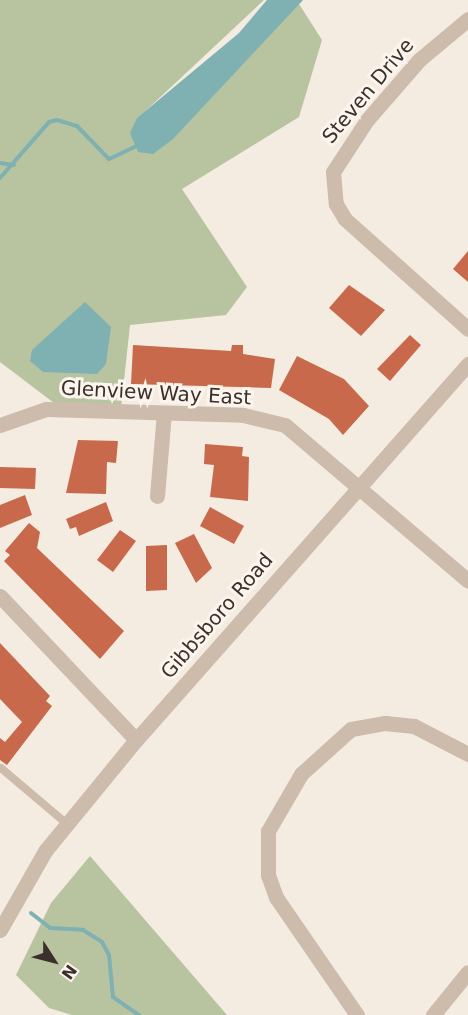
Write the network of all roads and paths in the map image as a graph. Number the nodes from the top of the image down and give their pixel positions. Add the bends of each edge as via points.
1 (468, 18) edge
2 (468, 329) edge
3 (468, 364) edge
4 (164, 413) junction
5 (0, 425) edge
6 (362, 490) junction
7 (157, 496) dead end
8 (468, 581) edge
9 (0, 596) edge
10 (136, 740) junction
11 (468, 754) edge
12 (1, 768) edge
13 (68, 824) junction
14 (0, 930) edge
15 (468, 972) edge
16 (357, 1015) edge
17 (433, 1015) edge

1 - 2 street, Steven Drive via 418,60 367,120 333,172 336,204 345,219
3 - 6 street, Gibbsboro Road
4 - 5 street, Glenview Way East via 46,409
4 - 6 street, Glenview Way East via 243,415 285,425
4 - 7 street
6 - 8 street, Glenview Way East
6 - 10 street, Gibbsboro Road
9 - 10 street
10 - 13 street, Gibbsboro Road
11 - 16 street via 414,726 385,723 351,729 301,774 268,831 268,875 276,897
12 - 13 lane
13 - 14 street, Gibbsboro Road
15 - 17 street

